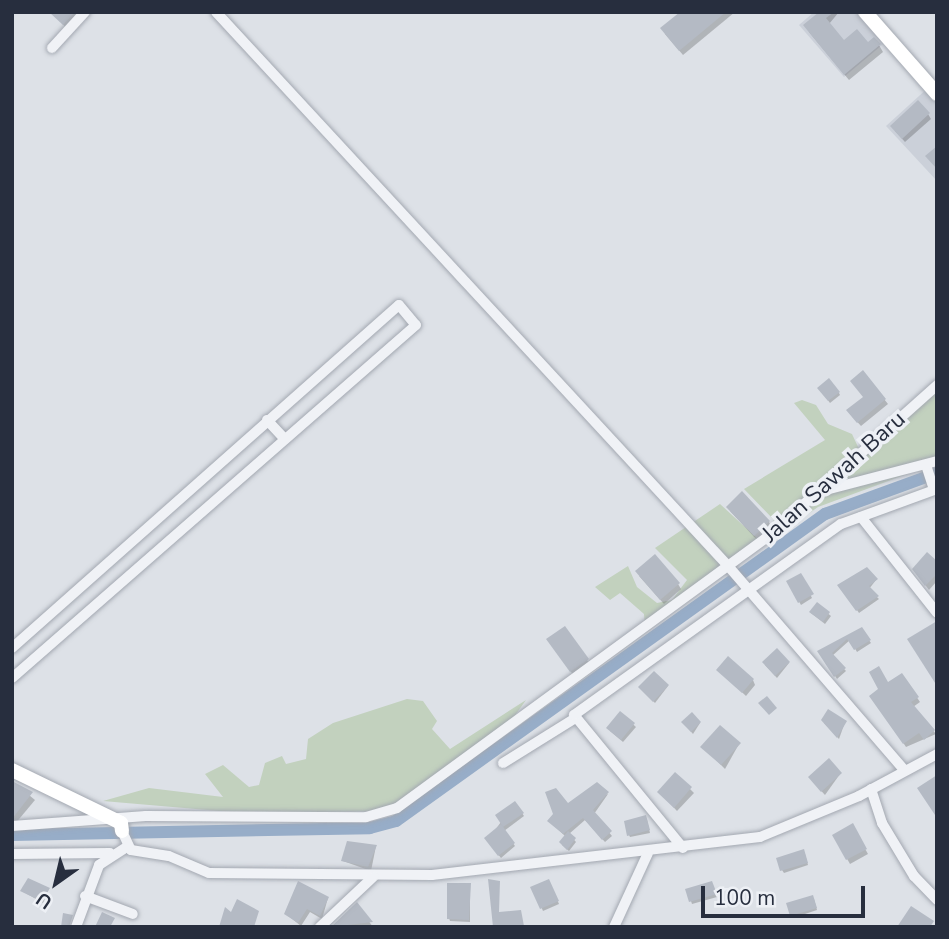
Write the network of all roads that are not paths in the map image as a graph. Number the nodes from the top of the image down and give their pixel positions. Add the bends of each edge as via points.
1 (85, 12) edge
2 (216, 12) edge
3 (865, 12) edge
4 (52, 48) dead end
5 (937, 94) edge
6 (937, 385) edge
7 (267, 419) junction
8 (285, 439) junction
9 (937, 461) edge
10 (927, 467) junction
11 (934, 488) edge
12 (821, 491) junction
13 (861, 517) junction
14 (731, 570) junction
15 (747, 588) junction
16 (937, 613) edge
17 (12, 648) edge
18 (12, 678) edge
19 (574, 719) junction
20 (937, 754) edge
21 (503, 763) dead end
22 (12, 770) edge
23 (905, 771) junction
24 (871, 789) junction
25 (12, 826) edge
26 (124, 837) junction
27 (683, 848) junction
28 (648, 852) junction
29 (110, 853) junction
30 (12, 854) edge
31 (373, 877) junction
32 (85, 896) junction
33 (937, 900) edge
34 (133, 914) dead end
35 (76, 927) edge
36 (320, 927) edge
37 (614, 927) edge

1 - 4 street
2 - 14 street
3 - 5 street
6 - 12 street, Jalan Sawah Baru
7 - 8 street
7 - 8 street via 399,305 416,325
7 - 17 street
8 - 18 street
9 - 10 street
10 - 11 street
10 - 12 street
11 - 13 street
12 - 14 street, Jalan Sawah Baru
13 - 15 street
13 - 16 street
14 - 15 street
14 - 26 street, Jalan Sawah Baru via 397,808 366,817 146,816
15 - 19 street
15 - 23 street
19 - 21 street
19 - 27 street
20 - 23 street
22 - 26 street
23 - 24 street
24 - 27 street via 761,837
24 - 33 street via 882,823 914,876
25 - 26 street
26 - 29 street
26 - 31 street via 209,873
27 - 28 street
28 - 31 street
28 - 37 street
29 - 30 street
29 - 32 street
31 - 36 street
32 - 34 street
32 - 35 street

